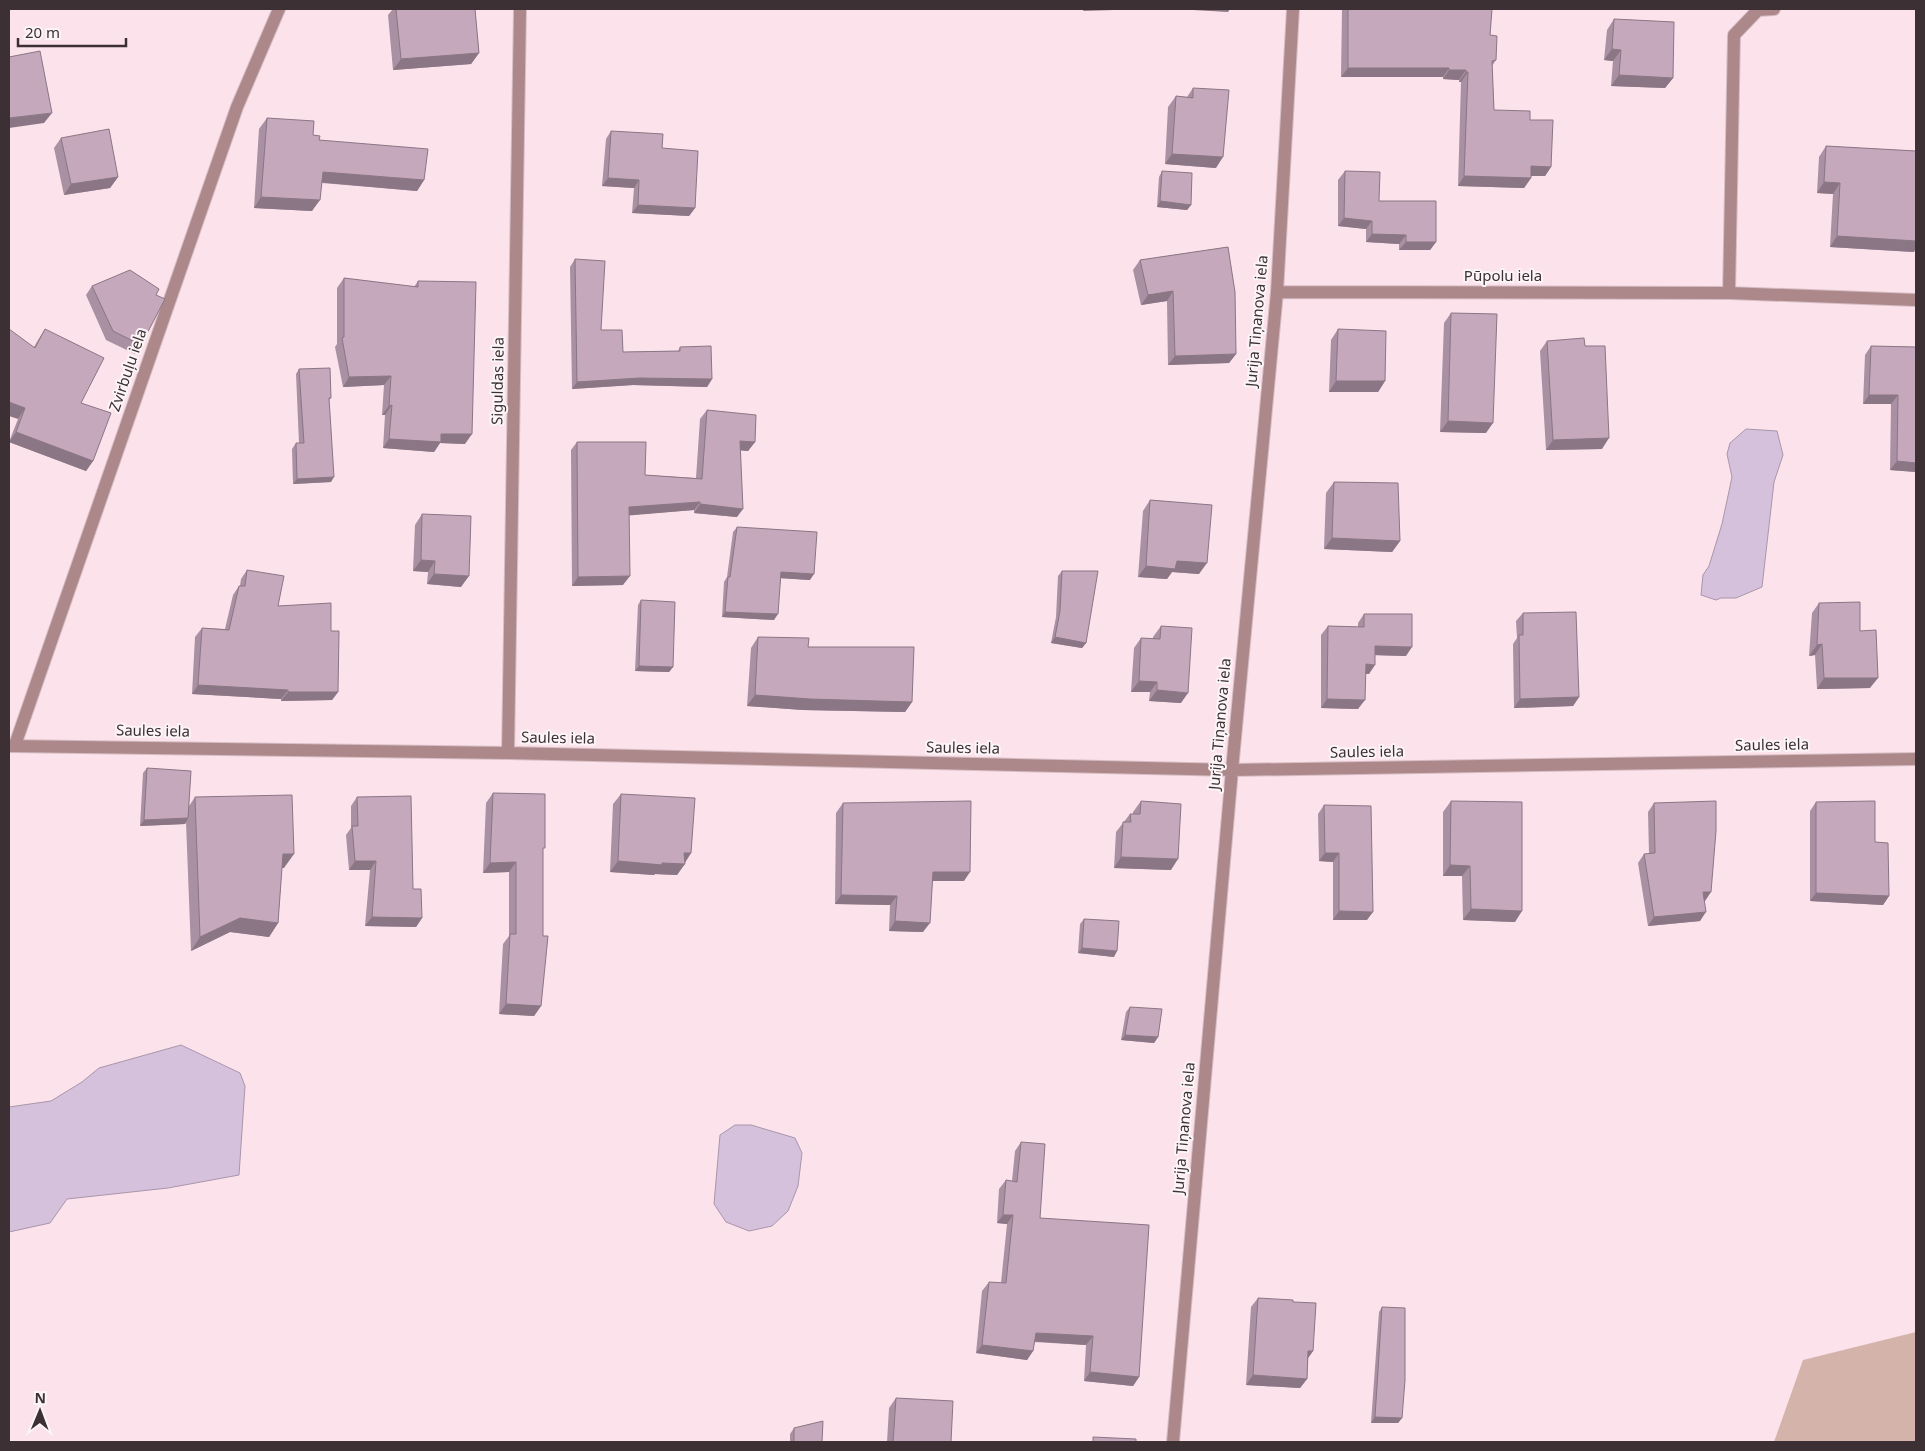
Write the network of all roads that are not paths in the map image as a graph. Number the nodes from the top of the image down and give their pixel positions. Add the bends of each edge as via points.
1 (279, 9) edge
2 (520, 9) edge
3 (1293, 9) edge
4 (1774, 9) edge
5 (1277, 292) junction
6 (1729, 293) junction
7 (1916, 300) edge
8 (12, 746) edge
9 (508, 753) junction
10 (1916, 760) edge
11 (1232, 770) junction
12 (1173, 1442) edge

1 - 8 street, Zvirbuļu iela via 234,116
2 - 9 street, Siguldas iela
3 - 5 street, Jurija Tiņanova iela
4 - 6 street via 1758,10 1734,35
5 - 6 street, Pūpolu iela
5 - 11 street, Jurija Tiņanova iela
6 - 7 street, Pūpolu iela
8 - 9 street, Saules iela
9 - 11 street, Saules iela
10 - 11 street, Saules iela
11 - 12 street, Jurija Tiņanova iela

